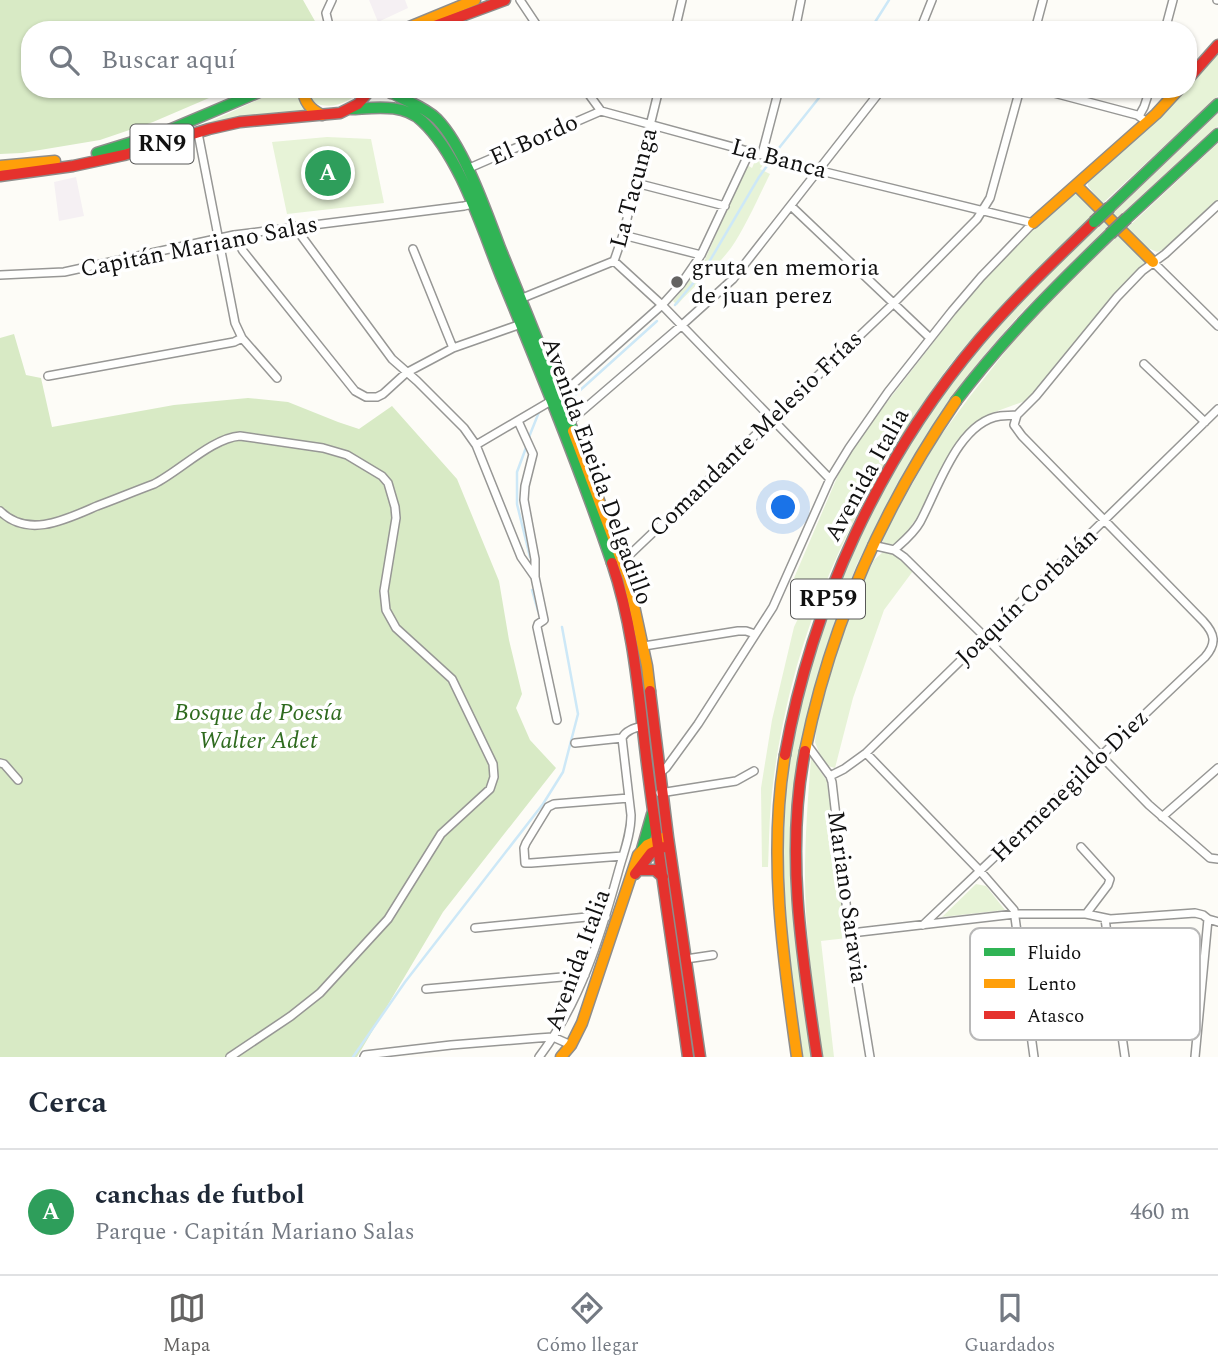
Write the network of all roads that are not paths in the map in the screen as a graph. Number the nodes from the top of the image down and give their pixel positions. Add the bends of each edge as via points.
1 (332, 0) edge
2 (505, 0) edge
3 (520, 0) edge
4 (682, 0) edge
5 (801, 0) edge
6 (932, 0) edge
7 (1043, 0) edge
8 (1173, 0) edge
9 (469, 1) edge
10 (328, 21) edge
11 (423, 21) edge
12 (448, 21) edge
13 (534, 21) edge
14 (677, 21) edge
15 (797, 21) edge
16 (924, 21) edge
17 (1037, 21) edge
18 (1167, 21) edge
19 (1218, 45) edge
20 (1197, 69) edge
21 (246, 98) edge
22 (304, 98) edge
23 (364, 98) edge
24 (399, 98) edge
25 (592, 98) edge
26 (657, 98) edge
27 (777, 98) edge
28 (875, 98) edge
29 (1018, 98) edge
30 (1070, 98) edge
31 (1147, 98) edge
32 (1168, 98) edge
33 (1218, 104) edge
34 (351, 109) junction
35 (601, 111) junction
36 (324, 116) junction
37 (1143, 119) junction
38 (650, 124) junction
39 (198, 133) junction
40 (1218, 134) edge
41 (750, 151) junction
42 (762, 154) junction
43 (0, 166) edge
44 (467, 169) junction
45 (817, 170) junction
46 (0, 176) edge
47 (636, 183) junction
48 (1076, 185) junction
49 (476, 203) junction
50 (1218, 205) edge
51 (724, 206) junction
52 (791, 206) junction
53 (983, 212) junction
54 (1033, 223) junction
55 (294, 226) junction
56 (234, 235) junction
57 (623, 235) junction
58 (219, 238) junction
59 (413, 249) dead end
60 (701, 255) junction
61 (614, 261) junction
62 (1153, 262) junction
63 (0, 275) edge
64 (516, 301) junction
65 (893, 304) junction
66 (662, 305) junction
67 (521, 324) junction
68 (682, 325) junction
69 (1218, 326) edge
70 (242, 338) junction
71 (930, 338) junction
72 (453, 348) junction
73 (1144, 364) dead end
74 (407, 373) junction
75 (48, 376) dead end
76 (277, 378) dead end
77 (555, 398) junction
78 (1218, 410) edge
79 (1017, 415) junction
80 (772, 419) junction
81 (518, 421) junction
82 (1205, 422) junction
83 (565, 424) junction
84 (476, 445) junction
85 (830, 479) junction
86 (0, 511) edge
87 (1105, 521) junction
88 (872, 545) junction
89 (894, 550) junction
90 (618, 565) junction
91 (534, 577) junction
92 (755, 634) junction
93 (985, 637) junction
94 (644, 646) junction
95 (557, 720) dead end
96 (643, 726) junction
97 (622, 738) junction
98 (575, 743) dead end
99 (806, 743) junction
100 (866, 753) junction
101 (1101, 756) junction
102 (0, 763) edge
103 (1218, 768) edge
104 (754, 771) dead end
105 (660, 773) junction
106 (830, 776) junction
107 (18, 780) dead end
108 (657, 794) junction
109 (629, 798) junction
110 (653, 808) junction
111 (1162, 817) junction
112 (663, 842) junction
113 (1081, 847) dead end
114 (642, 849) junction
115 (623, 856) junction
116 (1218, 859) edge
117 (981, 872) junction
118 (635, 873) junction
119 (663, 877) junction
120 (1016, 914) junction
121 (1086, 915) junction
122 (606, 917) junction
123 (1105, 919) junction
124 (1208, 919) junction
125 (1218, 922) edge
126 (923, 925) junction
127 (475, 928) dead end
128 (1018, 928) edge
129 (1106, 928) edge
130 (851, 933) junction
131 (713, 955) dead end
132 (686, 959) junction
133 (585, 975) junction
134 (426, 989) dead end
135 (1200, 1004) edge
136 (553, 1037) junction
137 (571, 1045) junction
138 (365, 1056) edge
139 (230, 1057) edge
140 (538, 1057) edge
141 (561, 1057) edge
142 (688, 1057) edge
143 (700, 1057) edge
144 (797, 1057) edge
145 (817, 1057) edge
146 (870, 1057) edge

1 - 10 street
2 - 12 main road
3 - 13 street
4 - 14 street
5 - 15 street
6 - 16 street
7 - 17 street
8 - 18 street
9 - 11 main road
19 - 20 main road
21 - 43 main road, RN9 via 162,134 111,149
22 - 36 main road via 308,107
23 - 34 main road
24 - 44 main road, Avenida Eneida Delgadillo via 436,118
25 - 35 street
26 - 38 street, La Tacunga
27 - 42 street
28 - 45 street
29 - 53 street, Comandante Melesio Frías
30 - 37 street
31 - 37 street
32 - 37 main road
33 - 144 main road, Avenida Italia / RP59, bridge via 983,336 941,389 889,469 844,561 803,678 784,762 779,809 779,896
34 - 36 main road, RN9
34 - 49 main road, Avenida Eneida Delgadillo via 394,108 421,120 438,139
35 - 38 street, La Banca
35 - 44 street, El Bordo
36 - 39 main road, RN9 via 240,122
37 - 48 main road
38 - 41 street, La Banca
38 - 47 street, La Tacunga
39 - 46 main road, RN9 via 124,155
39 - 58 street
40 - 88 main road, Avenida Italia / RP59, bridge via 1007,338 960,396
41 - 42 street, La Banca
41 - 51 street
42 - 45 street, La Banca
44 - 49 main road, Avenida Eneida Delgadillo
45 - 52 street
45 - 53 street, La Banca
47 - 51 street
47 - 57 street, La Tacunga
48 - 54 main road
48 - 62 main road
49 - 55 street, Capitán Mariano Salas
49 - 64 main road, Avenida Eneida Delgadillo
50 - 62 street
51 - 60 street
52 - 65 street
52 - 68 street via 733,279
53 - 54 street, La Banca
53 - 65 street, Comandante Melesio Frías
54 - 71 street
55 - 56 street, Capitán Mariano Salas
55 - 74 street via 391,359
56 - 58 street, Capitán Mariano Salas
56 - 74 street via 355,391 372,399
57 - 60 street
57 - 61 street, La Tacunga
58 - 63 street, Capitán Mariano Salas via 73,271
58 - 70 street
59 - 72 street
60 - 66 street
61 - 64 street, La Tacunga
61 - 66 street
62 - 69 street
62 - 79 street via 1117,297
64 - 67 main road, Avenida Eneida Delgadillo
64 - 77 main road, Avenida Eneida Delgadillo
65 - 71 street
65 - 80 street, Comandante Melesio Frías
66 - 68 street
66 - 77 street
67 - 72 street
67 - 77 main road, Avenida Eneida Delgadillo
68 - 80 street
68 - 83 street
70 - 75 street
70 - 76 street
71 - 85 street via 856,436
72 - 74 street
73 - 82 street
74 - 84 street
77 - 81 street
77 - 83 main road, Avenida Eneida Delgadillo
78 - 82 street, Joaquín Corbalán
79 - 87 street via 1014,425 1022,436
79 - 89 street via 979,424 967,436 920,522
80 - 85 street
80 - 90 street, Comandante Melesio Frías
81 - 84 street
81 - 91 street via 533,454 524,500
82 - 87 street, Joaquín Corbalán
83 - 90 main road, Avenida Eneida Delgadillo
84 - 91 street via 521,557
85 - 92 street via 773,607
86 - 139 street via 30,525 58,522 161,480 219,442 240,436 347,455 388,483 396,518 384,591 386,610 396,628 452,679 492,764 492,784 487,794 441,834 388,919 320,993
87 - 93 street, Joaquín Corbalán
87 - 101 street, Hermenegildo Diez via 1208,626 1213,638 1211,650
88 - 89 street
88 - 99 main road, Avenida Italia / RP59 via 834,640
89 - 93 street
90 - 94 main road, Avenida Eneida Delgadillo via 635,605
90 - 96 main road, Avenida Eneida Delgadillo
91 - 95 street via 544,620 537,627
92 - 94 street via 738,631
92 - 105 street via 698,724
93 - 100 street, Joaquín Corbalán
93 - 101 street
94 - 105 main road, Avenida Eneida Delgadillo
96 - 97 street
96 - 108 main road, Avenida Eneida Delgadillo
97 - 98 street
97 - 109 street
99 - 106 street, Mariano Saravia
99 - 145 main road, Avenida Italia / RP59 via 798,801 797,861
100 - 106 street, Joaquín Corbalán
100 - 117 street
101 - 111 street
101 - 117 street, Hermenegildo Diez
102 - 107 street
103 - 111 street
104 - 108 street via 736,781
105 - 108 main road, Avenida Eneida Delgadillo
106 - 130 street, Mariano Saravia
108 - 110 main road, Avenida Eneida Delgadillo
108 - 112 main road, Avenida Eneida Delgadillo
109 - 115 street via 631,824
109 - 115 street via 554,804 524,848 525,863
110 - 112 main road, Avenida Eneida Delgadillo
110 - 114 main road, Avenida Italia
111 - 116 street via 1210,858
112 - 114 main road
112 - 118 main road, Avenida Italia
112 - 119 main road, Avenida Eneida Delgadillo
112 - 132 main road, Avenida Eneida Delgadillo
113 - 121 street via 1110,879
114 - 118 main road, Avenida Italia
115 - 122 street
117 - 120 street, Hermenegildo Diez
117 - 126 street
118 - 119 main road via 655,870
118 - 137 main road, Avenida Italia
119 - 142 main road, Avenida Eneida Delgadillo
120 - 121 street
120 - 126 street
120 - 128 street
121 - 123 street
122 - 127 street
122 - 133 street
123 - 124 street via 1195,913
123 - 129 street
124 - 125 street
124 - 135 street
126 - 130 street
130 - 146 street, Mariano Saravia
131 - 132 street
132 - 143 main road, Avenida Eneida Delgadillo
133 - 134 street
133 - 136 street
136 - 137 street
136 - 138 street
136 - 140 street
137 - 141 main road, Avenida Italia

